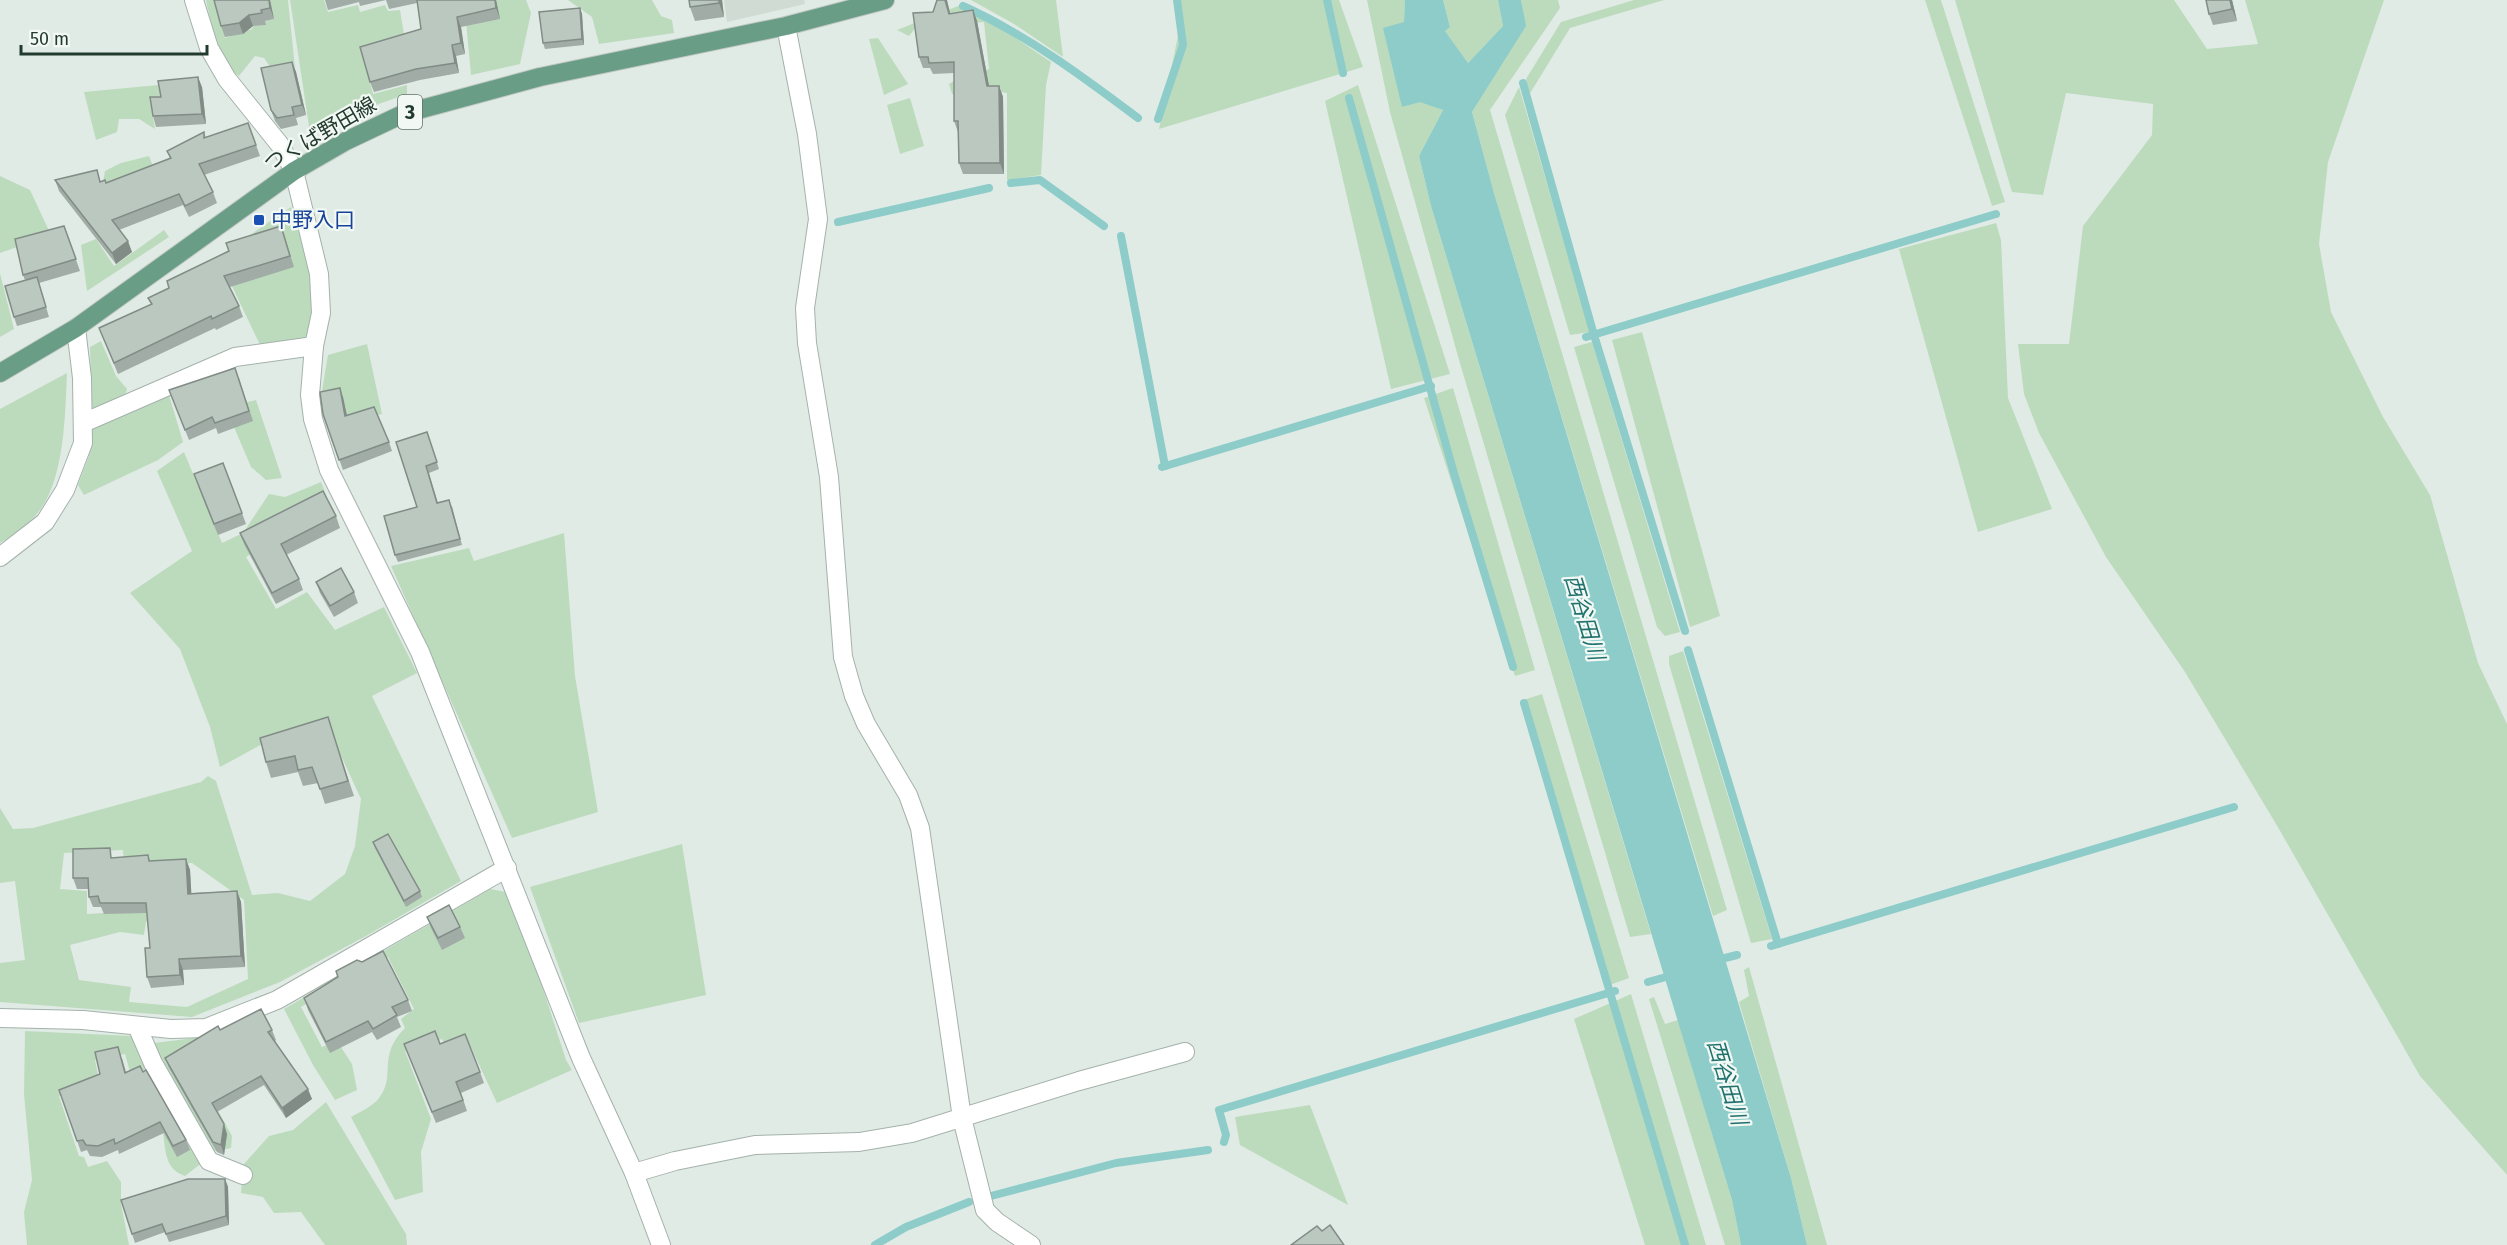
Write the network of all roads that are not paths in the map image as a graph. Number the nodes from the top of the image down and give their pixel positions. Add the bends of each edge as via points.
1 (194, 0) edge
2 (885, 0) edge
3 (786, 26) junction
4 (294, 171) junction
5 (76, 328) junction
6 (314, 346) junction
7 (0, 373) edge
8 (82, 423) junction
9 (0, 557) edge
10 (507, 868) junction
11 (0, 1018) edge
12 (137, 1026) junction
13 (1185, 1052) dead end
14 (962, 1118) junction
15 (634, 1173) junction
16 (243, 1174) dead end
17 (661, 1245) edge
18 (1031, 1245) edge

1 - 4 street via 209,48 227,79 280,145
2 - 3 main road, つくば野田線 / 3
3 - 4 main road, つくば野田線 / 3 via 540,76 442,102 403,114
3 - 14 street via 807,134 818,219 805,308 807,344 829,477 843,657 866,724 908,795 920,828
4 - 5 main road, つくば野田線 / 3
4 - 6 street via 319,274 321,313
5 - 7 main road, つくば野田線 / 3
5 - 8 street
6 - 8 street via 235,357
6 - 10 street via 310,395 329,470 420,652
8 - 9 street via 83,443 65,490 50,515
10 - 12 street via 277,1000 206,1028
10 - 15 street via 581,1058
11 - 12 street
12 - 16 street via 153,1063 209,1161
13 - 14 street
14 - 15 street via 912,1133 859,1142 755,1145
14 - 18 street via 985,1210
15 - 17 street

